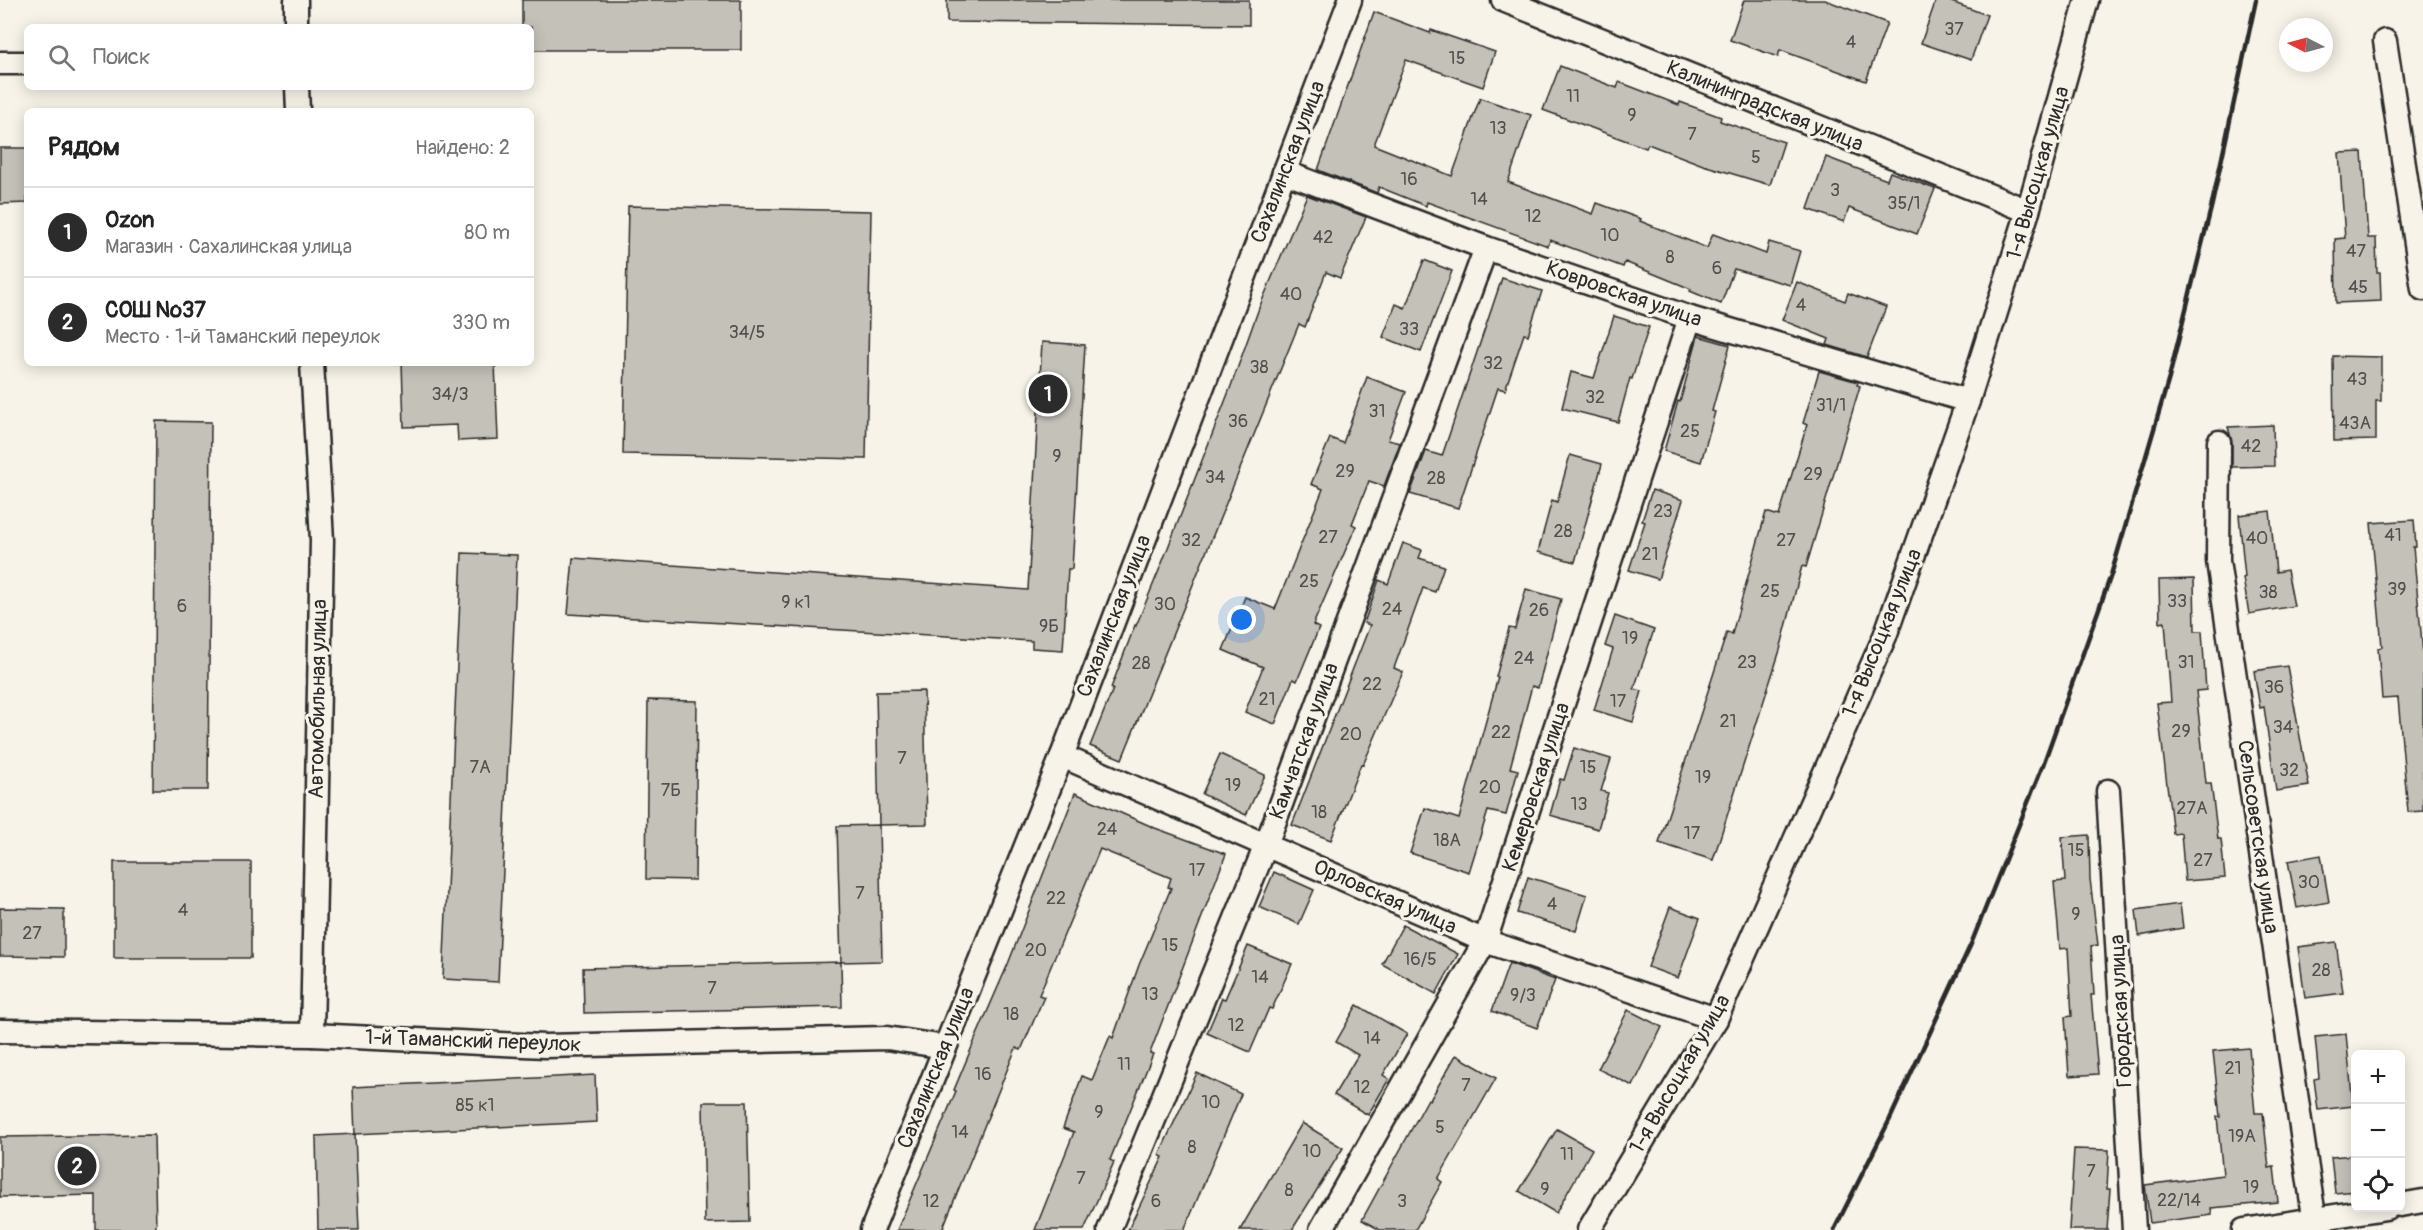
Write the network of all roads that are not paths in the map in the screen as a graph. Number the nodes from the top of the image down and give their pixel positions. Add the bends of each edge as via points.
1 (296, 0) edge
2 (1350, 0) edge
3 (1503, 0) edge
4 (2087, 0) edge
5 (296, 24) edge
6 (2385, 41) dead end
7 (0, 63) edge
8 (24, 63) edge
9 (297, 90) edge
10 (298, 108) edge
11 (1284, 172) junction
12 (2028, 211) junction
13 (1486, 248) junction
14 (2423, 289) edge
15 (1690, 318) junction
16 (312, 366) edge
17 (1968, 401) junction
18 (2219, 442) dead end
19 (1062, 756) junction
20 (2108, 791) dead end
21 (1266, 845) junction
22 (1485, 940) junction
23 (1716, 1019) junction
24 (0, 1031) edge
25 (312, 1035) junction
26 (945, 1047) junction
27 (2423, 1201) edge
28 (2405, 1204) edge
29 (2369, 1212) edge
30 (2315, 1225) edge
31 (872, 1230) edge
32 (1109, 1230) edge
33 (1321, 1230) edge
34 (1589, 1230) edge
35 (2134, 1230) edge
36 (2244, 1230) edge

1 - 5 street
2 - 11 street, Сахалинская улица
3 - 12 street, Калининградская улица
4 - 12 street, 1-я Высоцкая улица
6 - 14 street
7 - 8 street
9 - 10 street
11 - 13 street, Ковровская улица
11 - 19 street, Сахалинская улица
12 - 17 street, 1-я Высоцкая улица
13 - 15 street, Ковровская улица
13 - 21 street, Камчатская улица
15 - 17 street, Ковровская улица
15 - 22 street, Кемеровская улица
16 - 25 street, Автомобильная улица via 322,540
17 - 23 street, 1-я Высоцкая улица via 1885,636
18 - 30 street, Сельсоветская улица via 2218,561
19 - 21 street, Орловская улица
19 - 26 street, Сахалинская улица
20 - 35 street, Городская улица
21 - 22 street, Орловская улица
21 - 32 street, Камчатская улица
22 - 23 street, Орловская улица
22 - 33 street, Кемеровская улица
23 - 34 street, 1-я Высоцкая улица
24 - 25 street, 1-й Таманский переулок
25 - 26 street, 1-й Таманский переулок via 545,1046 887,1038
26 - 31 street, Сахалинская улица
27 - 28 street
29 - 30 street
30 - 36 street

